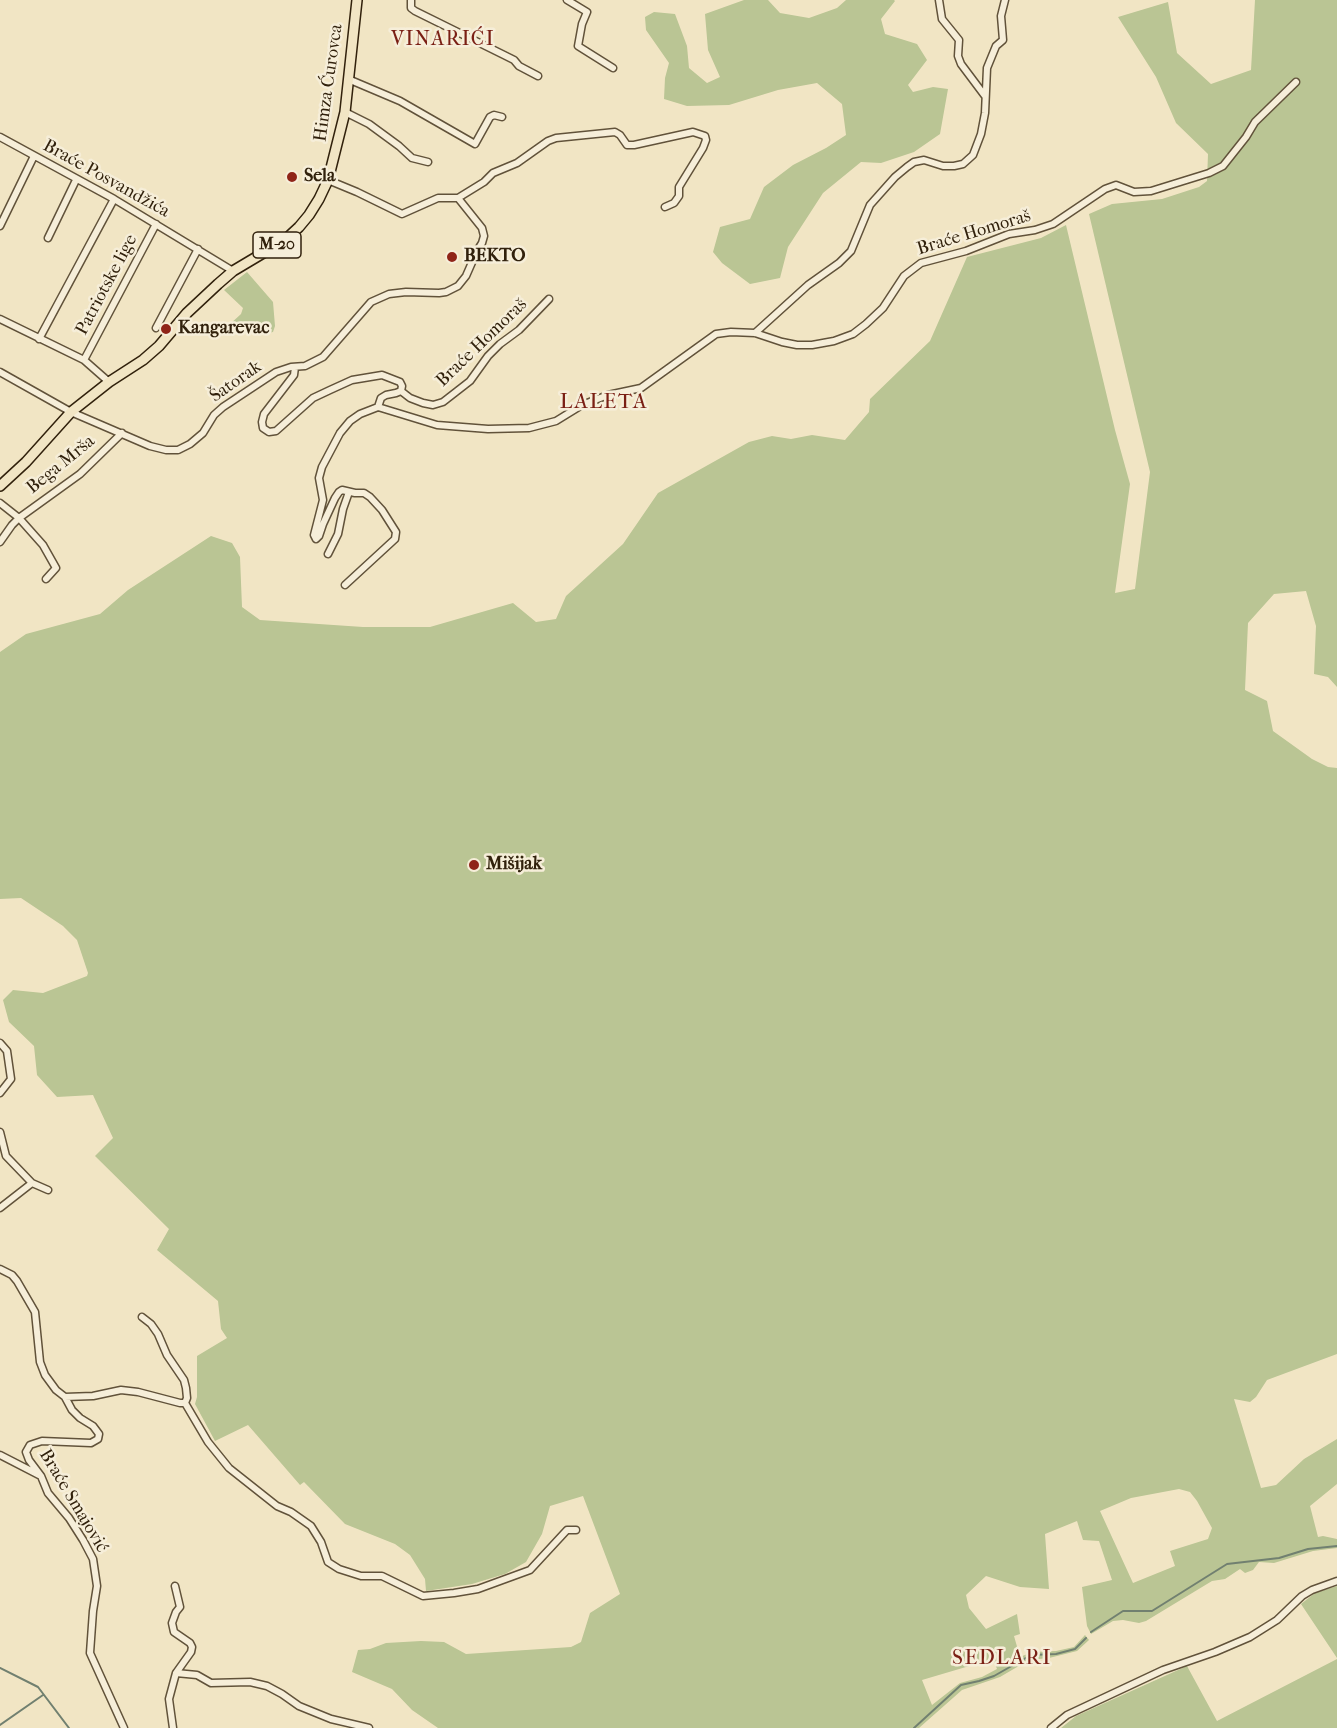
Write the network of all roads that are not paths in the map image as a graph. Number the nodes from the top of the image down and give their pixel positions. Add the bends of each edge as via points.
1 (357, 0) edge
2 (411, 0) edge
3 (567, 0) edge
4 (939, 0) edge
5 (1005, 0) edge
6 (613, 68) dead end
7 (538, 76) dead end
8 (348, 79) junction
9 (1296, 82) dead end
10 (986, 96) junction
11 (345, 112) junction
12 (502, 117) dead end
13 (0, 137) edge
14 (34, 156) junction
15 (428, 162) dead end
16 (76, 180) junction
17 (328, 180) junction
18 (458, 198) junction
19 (114, 199) junction
20 (665, 207) dead end
21 (156, 224) junction
22 (0, 226) edge
23 (48, 238) dead end
24 (198, 249) junction
25 (233, 271) junction
26 (549, 299) dead end
27 (0, 319) edge
28 (156, 328) dead end
29 (755, 333) junction
30 (39, 339) junction
31 (84, 360) junction
32 (295, 367) junction
33 (0, 372) edge
34 (109, 382) junction
35 (401, 390) junction
36 (378, 407) junction
37 (71, 412) junction
38 (122, 434) junction
39 (0, 486) edge
40 (349, 492) junction
41 (0, 503) edge
42 (19, 518) junction
43 (0, 542) edge
44 (328, 554) dead end
45 (46, 579) dead end
46 (345, 585) dead end
47 (0, 1043) edge
48 (0, 1093) edge
49 (0, 1131) edge
50 (32, 1183) junction
51 (48, 1190) dead end
52 (0, 1208) edge
53 (0, 1269) edge
54 (142, 1317) dead end
55 (65, 1397) junction
56 (185, 1403) junction
57 (0, 1455) edge
58 (41, 1476) junction
59 (576, 1530) dead end
60 (1337, 1581) edge
61 (175, 1586) dead end
62 (176, 1673) junction
63 (122, 1725) edge
64 (129, 1728) edge
65 (173, 1728) edge
66 (369, 1728) edge
67 (1051, 1728) edge

1 - 8 main road, Himza Ćurovca / M-20
2 - 7 street via 414,11
3 - 6 street via 587,12 578,46
4 - 10 street via 942,19 959,40 961,64
5 - 10 street via 1001,16 1003,40 996,46 987,68
8 - 11 main road, Himza Ćurovca / M-20
8 - 12 street via 400,101 475,144 490,117
9 - 29 street, Braće Homoraš via 1255,122 1223,166 1209,174 1151,191 1134,192 1116,185 1053,224 921,263 904,276 883,308 866,324 834,341 797,345
10 - 29 street via 981,134 973,155 954,166 924,160 907,167 870,205 851,251
11 - 15 street via 369,124 411,158
11 - 17 main road, Himza Ćurovca / M-20
13 - 14 street, Braće Posvandžića
14 - 16 street, Braće Posvandžića
14 - 22 street
16 - 19 street, Braće Posvandžića
16 - 23 street
17 - 18 street via 402,214 438,198
17 - 25 main road, Himza Ćurovca / M-20 via 299,227 285,240
18 - 20 street via 493,172 517,163 556,138 615,132 627,145 634,145 693,132 705,136 704,148 679,187 679,196
18 - 32 street via 484,236 458,286 439,293 389,294 371,303 323,357
19 - 21 street, Braće Posvandžića
19 - 30 street
21 - 24 street, Braće Posvandžića
21 - 31 street, Patriotske lige
24 - 25 street, Braće Posvandžića
24 - 28 street
25 - 34 main road, Himza Ćurovca / M-20 via 151,353
26 - 35 street, Braće Homoraš via 488,356 470,381 443,402 423,403
27 - 30 street
29 - 36 street, Braće Homoraš via 716,334 640,388 608,395 556,421 529,428 437,425
30 - 31 street
31 - 34 street
32 - 35 street, Braće Homoraš via 294,375 264,414 263,428 269,432 276,431 313,399 352,380 382,375 400,382
32 - 38 street, Šatorak via 276,372 223,407 202,433 178,450 150,446
33 - 37 street, Šatorak
34 - 37 main road, Himza Ćurovca / M-20
35 - 36 street via 381,398
36 - 40 street via 350,421 322,467 319,478 323,500 316,539 339,492
37 - 38 street, Šatorak
37 - 39 main road, M-20
38 - 42 street, Bega Mrša via 80,474
40 - 44 street via 338,534
40 - 46 street via 364,493 375,501 396,536
41 - 42 street
42 - 43 street, Bega Mrša
42 - 45 street via 43,545 56,568
47 - 48 street via 7,1051 12,1079
49 - 50 street via 6,1156
50 - 51 street
50 - 52 street
53 - 55 street via 17,1281 35,1312 42,1369
54 - 56 street via 158,1334 184,1380
55 - 56 street via 121,1390
55 - 58 street, Braće Smajović via 72,1410 99,1436 91,1443 50,1440 30,1445 27,1456
56 - 59 street via 229,1468 277,1506 311,1526 328,1562 339,1569 361,1576 382,1576 423,1596 478,1589 530,1570 567,1530
57 - 58 street
58 - 63 street, Braće Smajović via 48,1493 84,1540 93,1559 97,1586 90,1653
60 - 67 street via 1302,1596 1277,1620 1250,1636 1163,1670 1067,1715
61 - 62 street via 180,1607 173,1617 174,1632 192,1647
62 - 65 street via 169,1699
62 - 66 street via 197,1675 211,1683 250,1682 267,1686 299,1706
63 - 64 street

